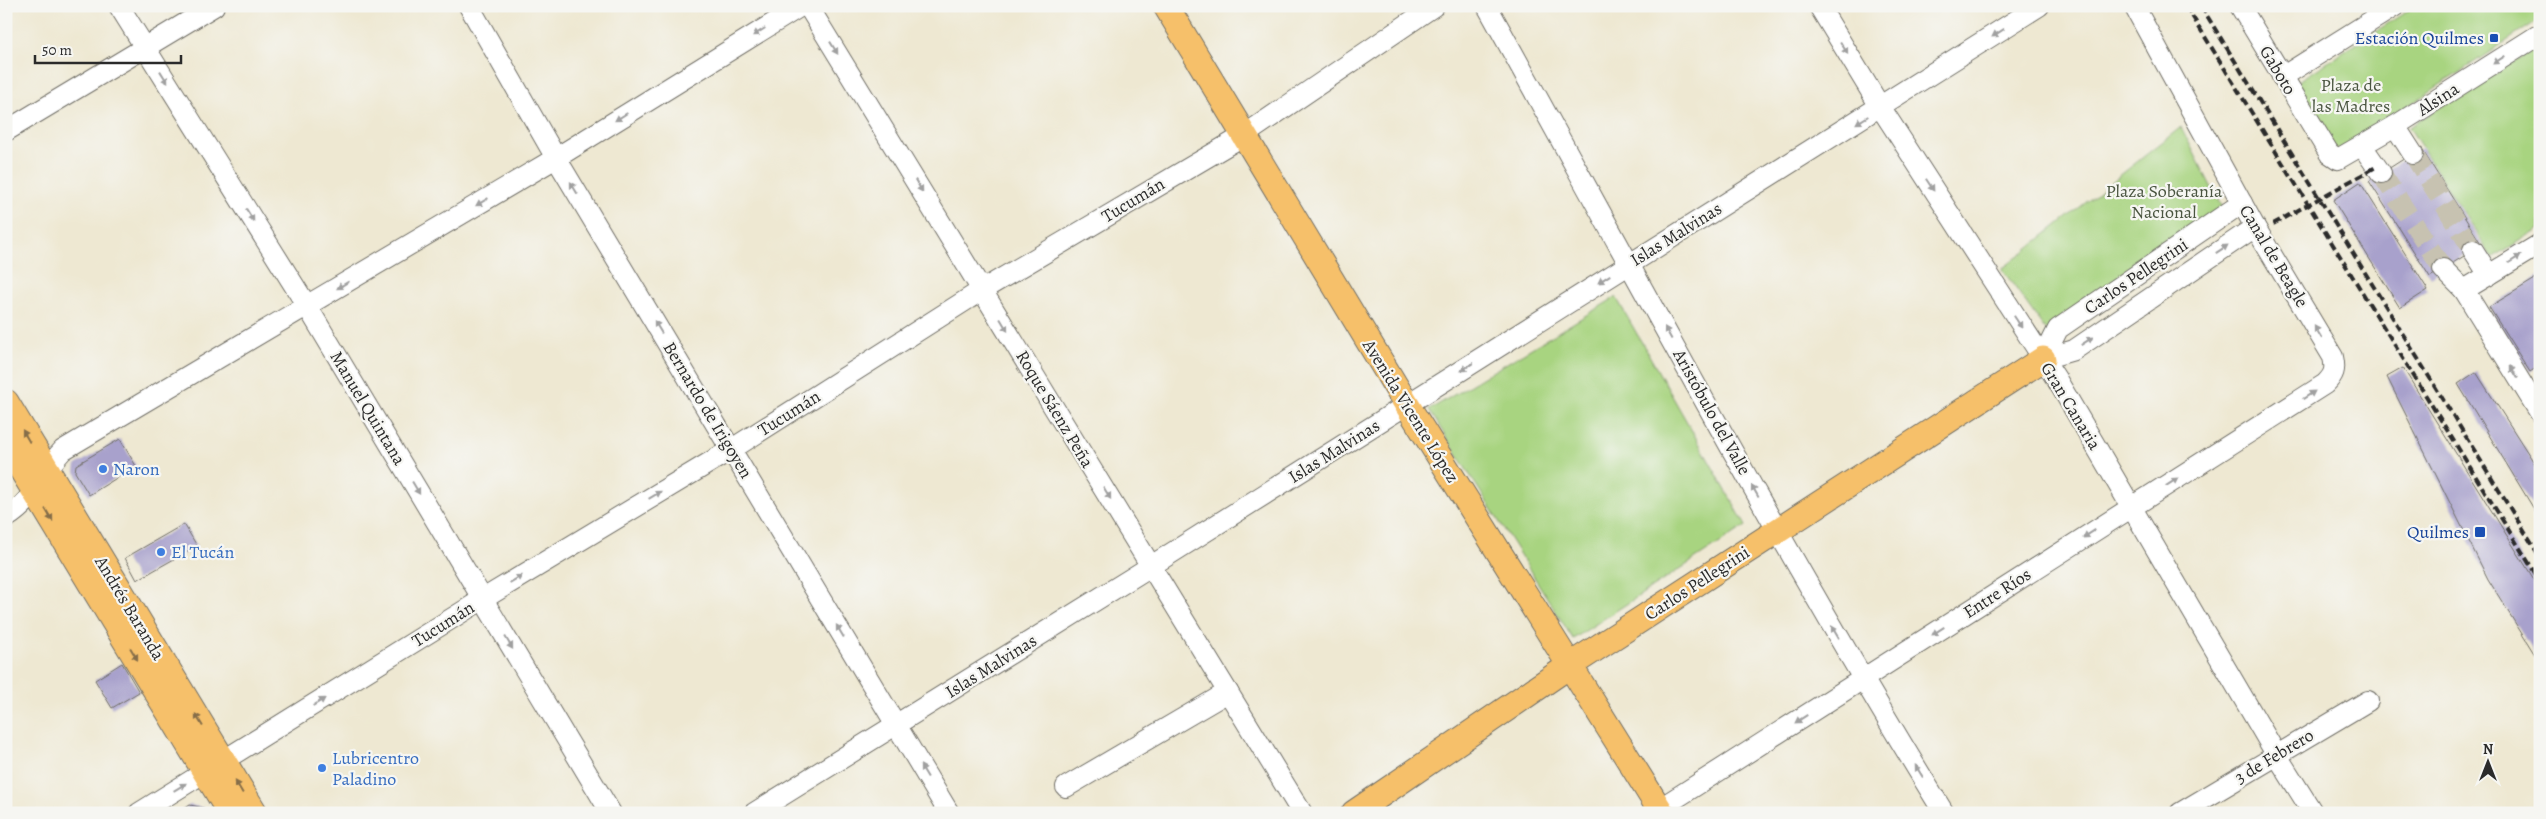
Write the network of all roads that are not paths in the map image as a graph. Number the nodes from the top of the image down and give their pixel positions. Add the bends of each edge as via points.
1 (119, 6) edge
2 (214, 6) edge
3 (469, 6) edge
4 (801, 6) edge
5 (808, 6) edge
6 (1166, 6) edge
7 (1434, 6) edge
8 (1488, 6) edge
9 (1818, 6) edge
10 (2040, 6) edge
11 (2134, 6) edge
12 (2240, 6) edge
13 (2395, 6) edge
14 (2540, 34) edge
15 (146, 48) junction
16 (2282, 77) junction
17 (1881, 108) junction
18 (2395, 126) junction
19 (6, 131) edge
20 (1243, 136) junction
21 (2362, 146) junction
22 (2413, 154) tunnel mouth
23 (556, 158) junction
24 (2334, 158) joint
25 (2381, 173) tunnel mouth
26 (2242, 203) junction
27 (2255, 227) junction
28 (2540, 244) edge
29 (2473, 250) tunnel mouth
30 (1629, 263) junction
31 (2443, 269) tunnel mouth
32 (2489, 275) junction
33 (982, 290) junction
34 (2464, 290) junction
35 (307, 306) junction
36 (2043, 359) junction
37 (2333, 376) joint
38 (6, 402) edge
39 (1407, 405) junction
40 (2540, 413) edge
41 (6, 444) edge
42 (732, 449) junction
43 (46, 470) junction
44 (34, 491) junction
45 (2130, 508) junction
46 (6, 518) edge
47 (1778, 531) junction
48 (1151, 566) junction
49 (483, 599) junction
50 (1569, 666) junction
51 (1862, 680) junction
52 (1228, 692) junction
53 (2368, 701) dead end
54 (896, 725) junction
55 (2276, 754) junction
56 (215, 767) junction
57 (1066, 787) dead end
58 (1661, 811) edge
59 (139, 813) edge
60 (230, 813) edge
61 (255, 813) edge
62 (611, 813) edge
63 (754, 813) edge
64 (949, 813) edge
65 (1302, 813) edge
66 (1354, 813) edge
67 (1944, 813) edge
68 (2180, 813) edge
69 (2314, 813) edge

1 - 15 street, Manuel Quintana
2 - 15 street
3 - 23 street, Bernardo de Irigoyen
4 -> 23 street
5 -> 33 street, Roque Sáenz Peña
6 - 20 main road, Avenida Vicente López
7 - 20 street, Tucumán
8 - 30 street, Aristóbulo del Valle
9 -> 17 street, Gran Canaria
10 -> 17 street, Islas Malvinas
11 - 26 street, Canal de Beagle
12 - 16 street, Gaboto
13 - 16 street
14 -> 18 street, Alsina
15 - 19 street
15 -> 35 street, Manuel Quintana
16 - 24 street, Gaboto
17 -> 30 street, Islas Malvinas
17 -> 36 street, Gran Canaria
18 - 21 street, Alsina
18 - 22 street
20 - 33 street, Tucumán
20 - 39 main road, Avenida Vicente López
21 - 24 street, Alsina via 2343,158
21 - 25 street
23 -> 35 street
42 -> 23 street, Bernardo de Irigoyen
26 - 27 street, Canal de Beagle
26 - 36 street, Carlos Pellegrini via 2058,329
36 -> 27 street, Carlos Pellegrini via 2074,350
37 -> 27 street, Canal de Beagle via 2336,367 2333,357
32 -> 28 street
29 - 32 street
30 -> 39 street, Islas Malvinas
47 -> 30 street, Aristóbulo del Valle
31 - 34 street
32 - 34 street
33 - 42 street, Tucumán
33 -> 48 street, Roque Sáenz Peña
40 -> 34 street
35 - 43 street via 63,450
35 -> 49 street, Manuel Quintana
36 - 45 street, Gran Canaria
36 - 47 main road, Carlos Pellegrini
45 -> 37 street, Entre Ríos
43 -> 38 main road, Andrés Baranda
39 - 48 street, Islas Malvinas
39 - 50 main road, Avenida Vicente López
41 - 44 main road, Andrés Baranda
49 -> 42 street, Tucumán
54 -> 42 street, Bernardo de Irigoyen
43 - 44 street
56 -> 43 main road, Andrés Baranda
44 - 46 street via 21,509
44 -> 56 main road, Andrés Baranda
45 -> 51 street, Entre Ríos
45 - 55 street, Gran Canaria
47 - 50 main road, Carlos Pellegrini
51 -> 47 street, Aristóbulo del Valle
48 - 52 street, Roque Sáenz Peña
48 - 54 street, Islas Malvinas
56 -> 49 street, Tucumán
49 -> 62 street, Manuel Quintana
50 - 58 main road, Avenida Vicente López
50 - 66 main road, Carlos Pellegrini
51 -> 58 street, Entre Ríos
67 -> 51 street, Aristóbulo del Valle
52 - 57 street
52 - 65 street, Roque Sáenz Peña
53 - 55 street, 3 de Febrero
54 - 63 street, Islas Malvinas
64 -> 54 street, Bernardo de Irigoyen
55 - 68 street, 3 de Febrero
55 - 69 street, Gran Canaria
59 -> 56 street, Tucumán
56 - 60 main road, Andrés Baranda
61 -> 56 main road, Andrés Baranda

